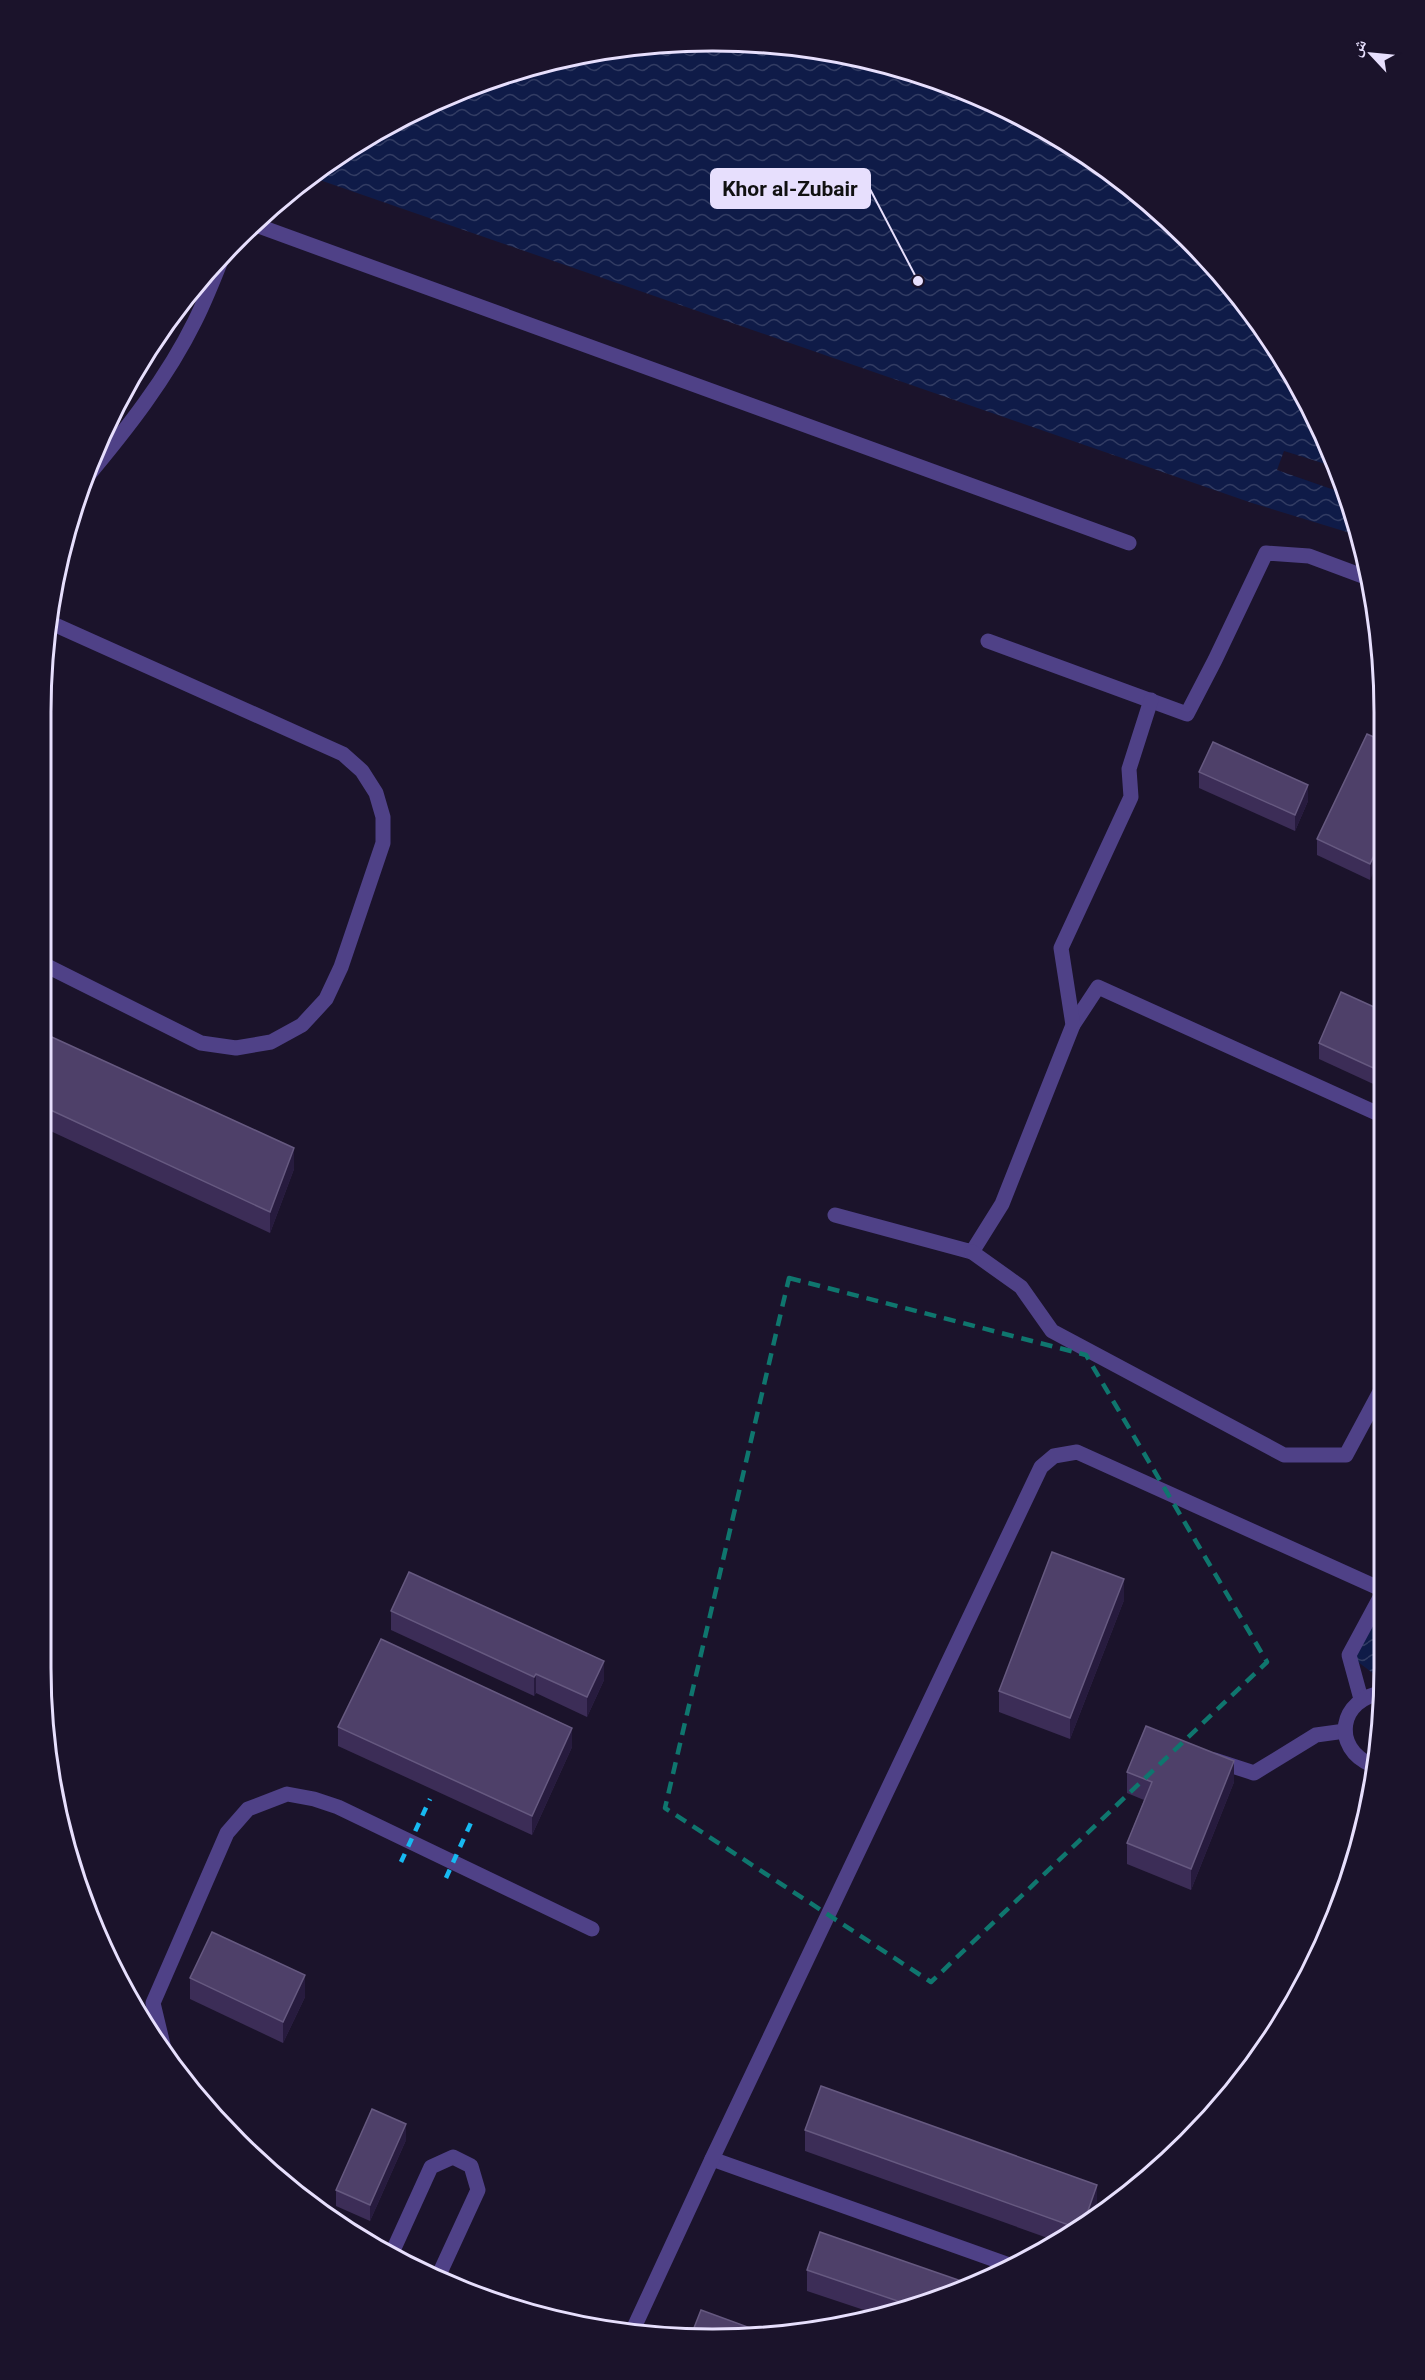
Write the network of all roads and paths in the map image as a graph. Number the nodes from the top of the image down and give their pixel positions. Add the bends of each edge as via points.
1 (263, 228) edge
2 (213, 278) edge
3 (101, 459) edge
4 (1129, 543) dead end
5 (1359, 575) edge
6 (57, 626) edge
7 (988, 641) dead end
8 (1151, 700) junction
9 (51, 968) edge
10 (1073, 1025) junction
11 (1374, 1112) edge
12 (835, 1215) dead end
13 (972, 1252) junction
14 (1374, 1403) edge
15 (1374, 1587) edge
16 (1374, 1608) edge
17 (1373, 1694) edge
18 (1361, 1699) junction
19 (1345, 1731) junction
20 (1197, 1754) edge
21 (1367, 1763) edge
22 (592, 1929) dead end
23 (160, 2031) edge
24 (712, 2159) junction
25 (395, 2247) edge
26 (1002, 2262) edge
27 (441, 2271) edge
28 (636, 2324) edge

1 - 4 lane
2 - 3 lane via 168,369
5 - 8 lane via 1309,556 1266,553 1187,714
6 - 9 lane via 343,754 362,771 376,793 383,817 383,843 341,967 326,999 302,1025 271,1042 236,1048 201,1043
7 - 8 lane
8 - 10 lane via 1129,769 1131,797 1061,948
10 - 11 lane via 1098,987
10 - 13 lane via 1002,1204
12 - 13 lane
13 - 14 lane via 1021,1287 1052,1331 1284,1455 1346,1455
15 - 24 lane via 1077,1452 1054,1456 1041,1467
16 - 18 lane via 1349,1655
17 - 18 lane
18 - 19 lane via 1352,1707
19 - 20 lane via 1316,1735 1254,1773
19 - 21 lane via 1353,1753
22 - 23 lane via 338,1807 287,1794 248,1809 227,1833 153,2003
24 - 26 lane
24 - 28 lane
25 - 27 lane via 431,2166 453,2157 471,2166 478,2190

